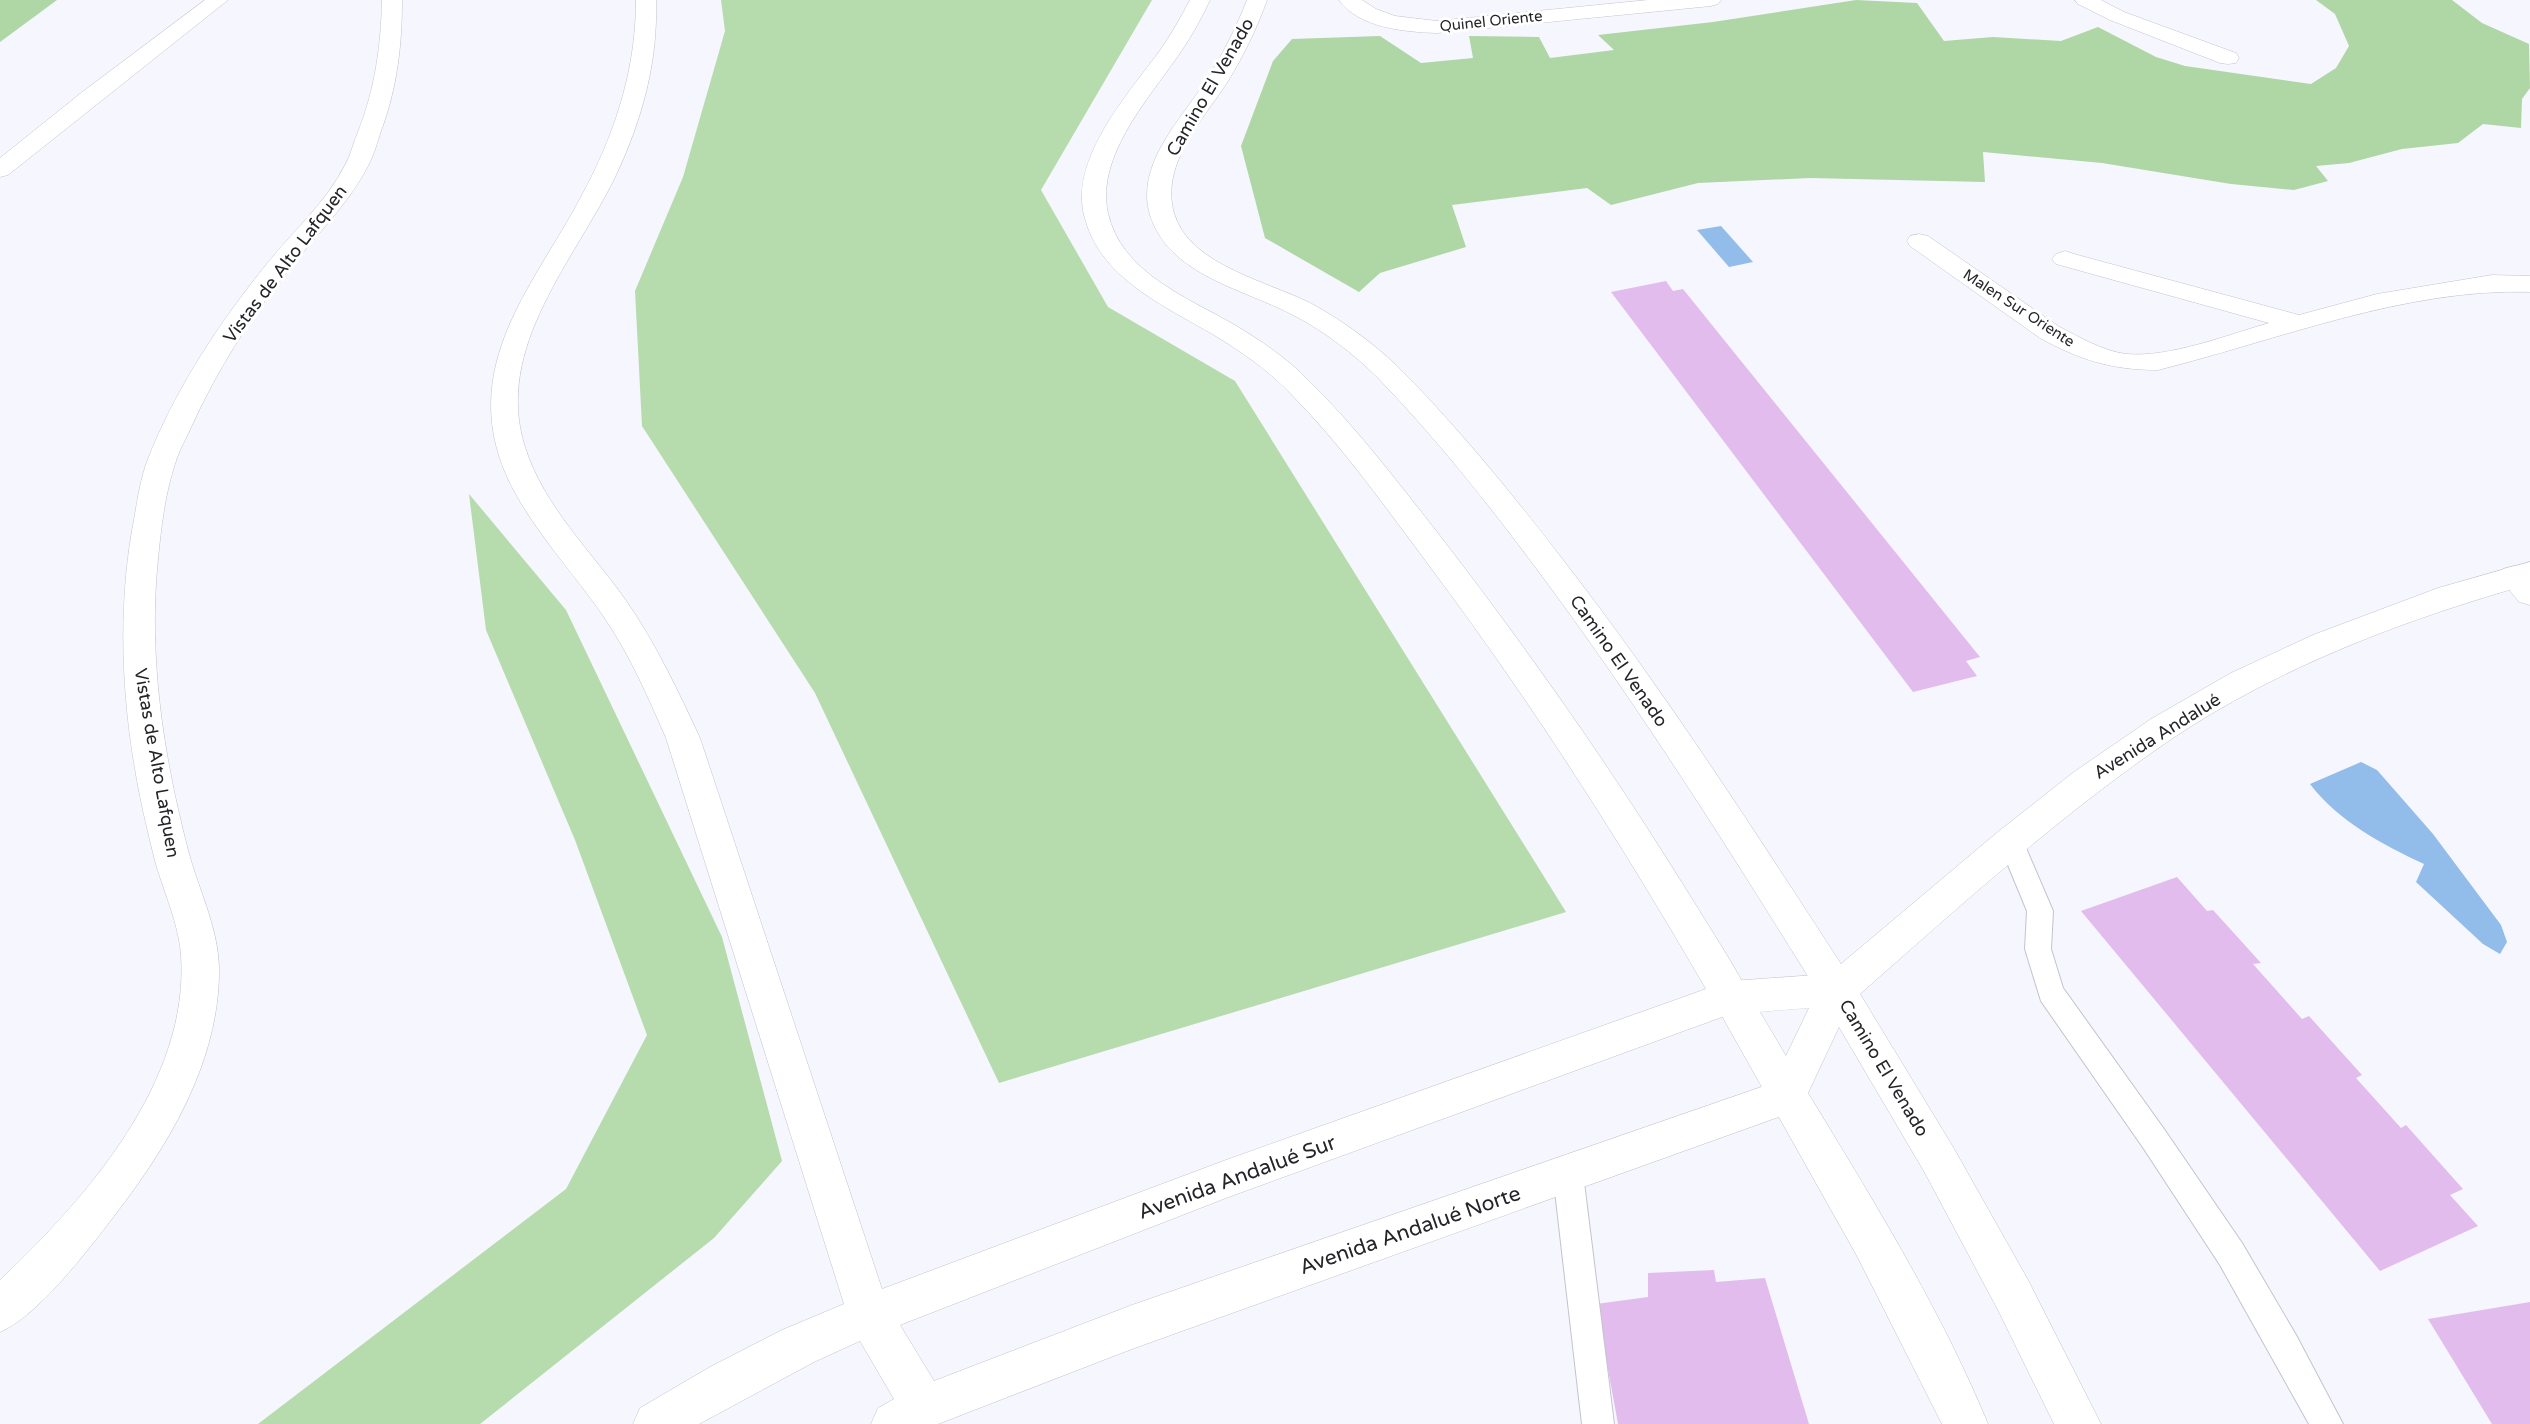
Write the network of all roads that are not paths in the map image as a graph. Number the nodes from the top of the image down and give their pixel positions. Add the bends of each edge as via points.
1 (218, 0) edge
2 (392, 0) edge
3 (646, 0) edge
4 (1200, 0) edge
5 (1257, 0) edge
6 (1349, 0) edge
7 (1711, 0) edge
8 (2085, 0) edge
9 (1648, 2) edge
10 (2228, 58) dead end
11 (0, 170) edge
12 (1919, 241) dead end
13 (2065, 259) dead end
14 (2530, 284) edge
15 (2300, 323) junction
16 (2525, 581) edge
17 (2011, 841) junction
18 (1837, 990) junction
19 (1731, 997) junction
20 (1787, 1096) junction
21 (1568, 1174) junction
22 (0, 1310) edge
23 (869, 1315) junction
24 (909, 1416) edge
25 (656, 1424) edge
26 (1598, 1424) edge
27 (1965, 1424) edge
28 (2078, 1424) edge
29 (2327, 1424) edge

1 - 11 street
2 - 22 street, Vistas de Alto Lafquen via 390,48 380,105 358,166 261,289 196,389 160,466 144,542 138,615 139,672 173,863 191,913 201,962 191,1044 147,1133 100,1202 64,1246
3 - 23 street via 645,41 631,107 595,195 543,282 514,341 506,370 504,420 518,466 539,508 616,610 650,665 684,738
4 - 19 street via 1182,36 1136,99 1101,157 1094,192 1102,232 1121,261 1155,291 1239,339 1295,382 1395,499 1477,605 1553,714
5 - 18 street, Camino El Venado via 1232,57 1170,154 1159,194 1161,213 1170,231 1184,248 1206,264 1291,303 1361,348 1458,449 1539,549 1630,673 1729,818
6 - 9 street, Quinel Oriente via 1394,22 1437,27
7 - 9 street, Quinel Oriente
8 - 10 street
12 - 15 street, Malen Sur Oriente via 2049,332 2089,353 2110,359 2158,362
13 - 15 street
14 - 15 street, Malen Sur Oriente via 2462,287 2377,302
16 - 17 street, Avenida Andalué via 2385,618 2242,682 2105,767
17 - 18 street, Avenida Andalué
17 - 29 lane via 2040,911 2038,949 2051,993 2231,1254
18 - 19 street, Avenida Andalué Sur
18 - 20 street
18 - 28 street, Camino El Venado via 1939,1160
19 - 20 street
19 - 23 street, Avenida Andalué Sur via 1226,1179
20 - 21 street, Avenida Andalué Norte
20 - 27 street via 1845,1192
21 - 24 street, Avenida Andalué Norte via 1132,1328
21 - 26 lane
23 - 24 street
23 - 25 street, Avenida Andalué Sur via 736,1377

